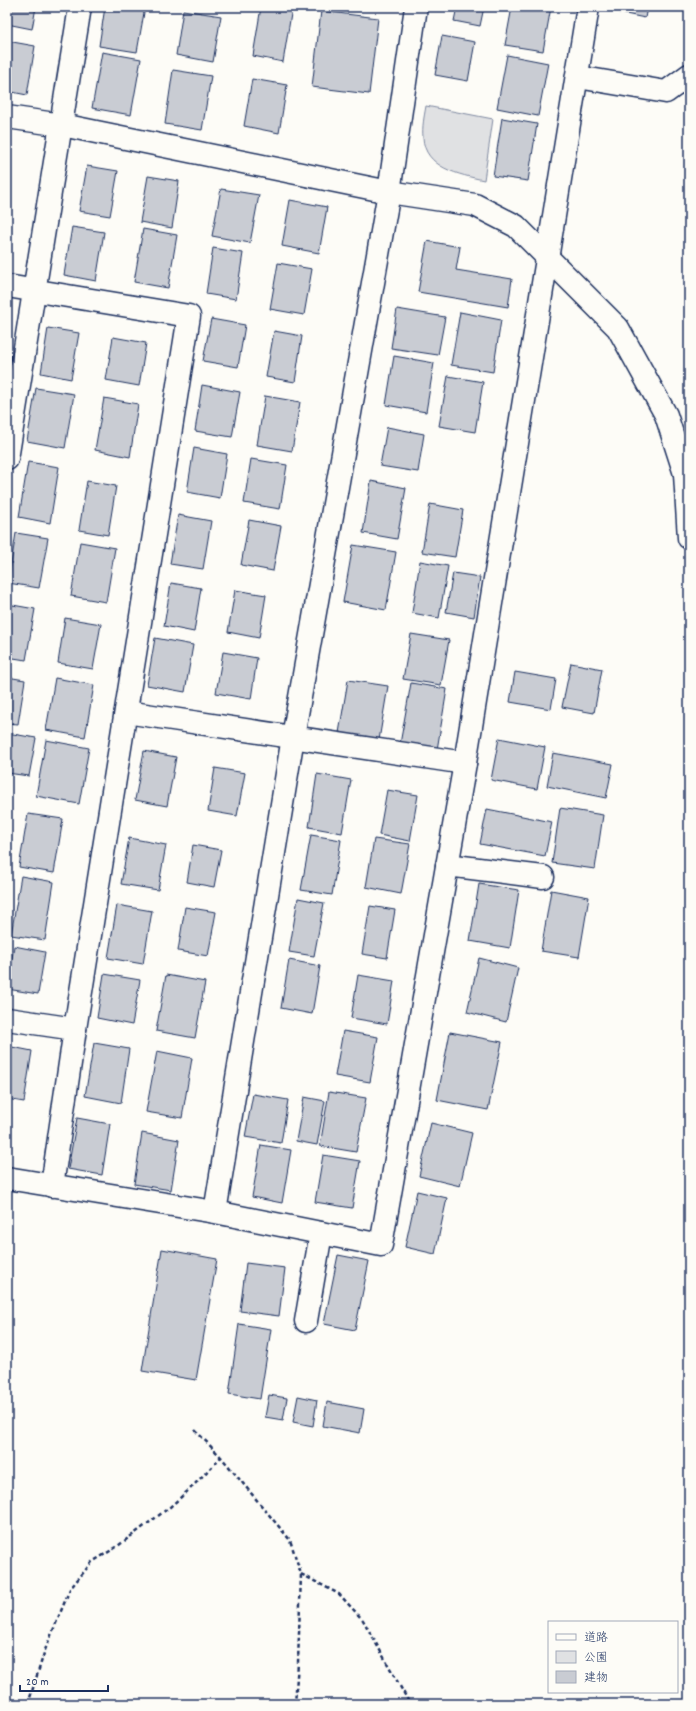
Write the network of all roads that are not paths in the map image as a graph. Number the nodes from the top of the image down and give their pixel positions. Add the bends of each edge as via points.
1 (80, 7) edge
2 (416, 7) edge
3 (588, 7) edge
4 (689, 75) edge
5 (578, 77) junction
6 (7, 117) edge
7 (62, 125) junction
8 (389, 192) junction
9 (548, 256) junction
10 (7, 286) edge
11 (34, 290) junction
12 (7, 458) edge
13 (688, 496) edge
14 (689, 538) edge
15 (126, 712) junction
16 (293, 736) junction
17 (465, 763) junction
18 (447, 865) junction
19 (543, 876) dead end
20 (7, 1020) edge
21 (75, 1030) junction
22 (7, 1178) edge
23 (52, 1186) junction
24 (215, 1212) junction
25 (321, 1233) junction
26 (306, 1321) dead end

1 - 7 street
2 - 8 street
3 - 5 street
4 - 5 street via 666,92
5 - 9 street
6 - 7 street
7 - 8 street
7 - 11 street
8 - 9 street via 475,205 516,226
8 - 16 street
9 - 13 street via 618,328 666,416 685,474
9 - 17 street
10 - 11 street
11 - 12 street
11 - 15 street via 189,316
13 - 14 street
15 - 16 street
15 - 21 street
16 - 17 street
16 - 24 street
17 - 18 street
18 - 19 street
18 - 25 street via 381,1245
20 - 21 street
21 - 23 street
22 - 23 street
23 - 24 street
24 - 25 street
25 - 26 street

